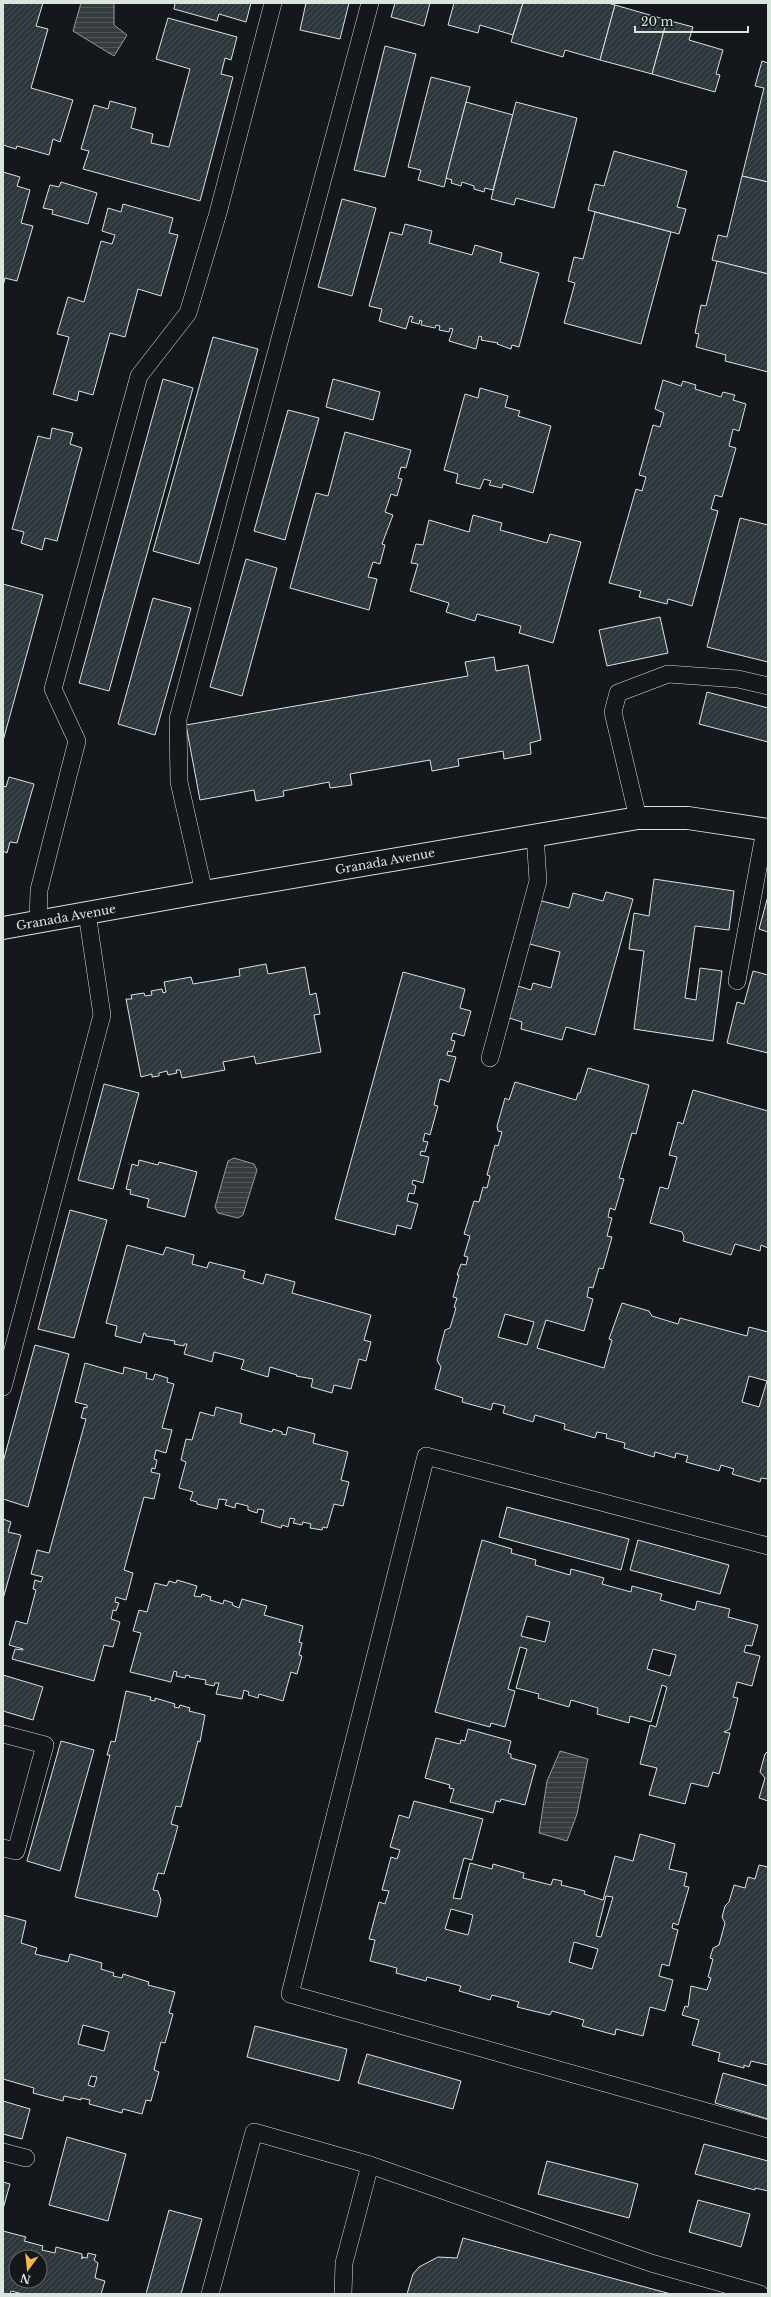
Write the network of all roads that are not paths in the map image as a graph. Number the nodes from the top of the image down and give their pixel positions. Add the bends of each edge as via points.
1 (274, 3) edge
2 (370, 3) edge
3 (768, 686) edge
4 (638, 818) junction
5 (767, 830) edge
6 (535, 836) junction
7 (204, 892) junction
8 (87, 913) junction
9 (38, 922) junction
10 (3, 928) edge
11 (737, 982) dead end
12 (490, 1058) dead end
13 (3, 1387) edge
14 (768, 1546) edge
15 (3, 1734) edge
16 (3, 1848) edge
17 (768, 2129) edge
18 (3, 2152) edge
19 (26, 2158) dead end
20 (370, 2164) junction
21 (210, 2294) edge
22 (343, 2294) edge
23 (760, 2294) edge

1 - 9 lane via 218,213 188,313 139,376 53,690 77,741 39,890
2 - 7 lane via 178,719 179,782
3 - 4 lane via 738,679 668,674 618,693 613,712
4 - 5 street, Granada Avenue via 688,818
4 - 6 street, Granada Avenue
5 - 11 lane
6 - 7 street, Granada Avenue
6 - 12 lane via 538,881
7 - 8 street, Granada Avenue
8 - 9 street, Granada Avenue
8 - 13 lane via 102,1015
9 - 10 street, Granada Avenue
14 - 17 lane via 426,1456 290,1994
15 - 16 lane via 45,1745 16,1851
18 - 19 lane
20 - 21 lane via 254,2132
20 - 22 lane via 344,2263
20 - 23 lane via 651,2263

